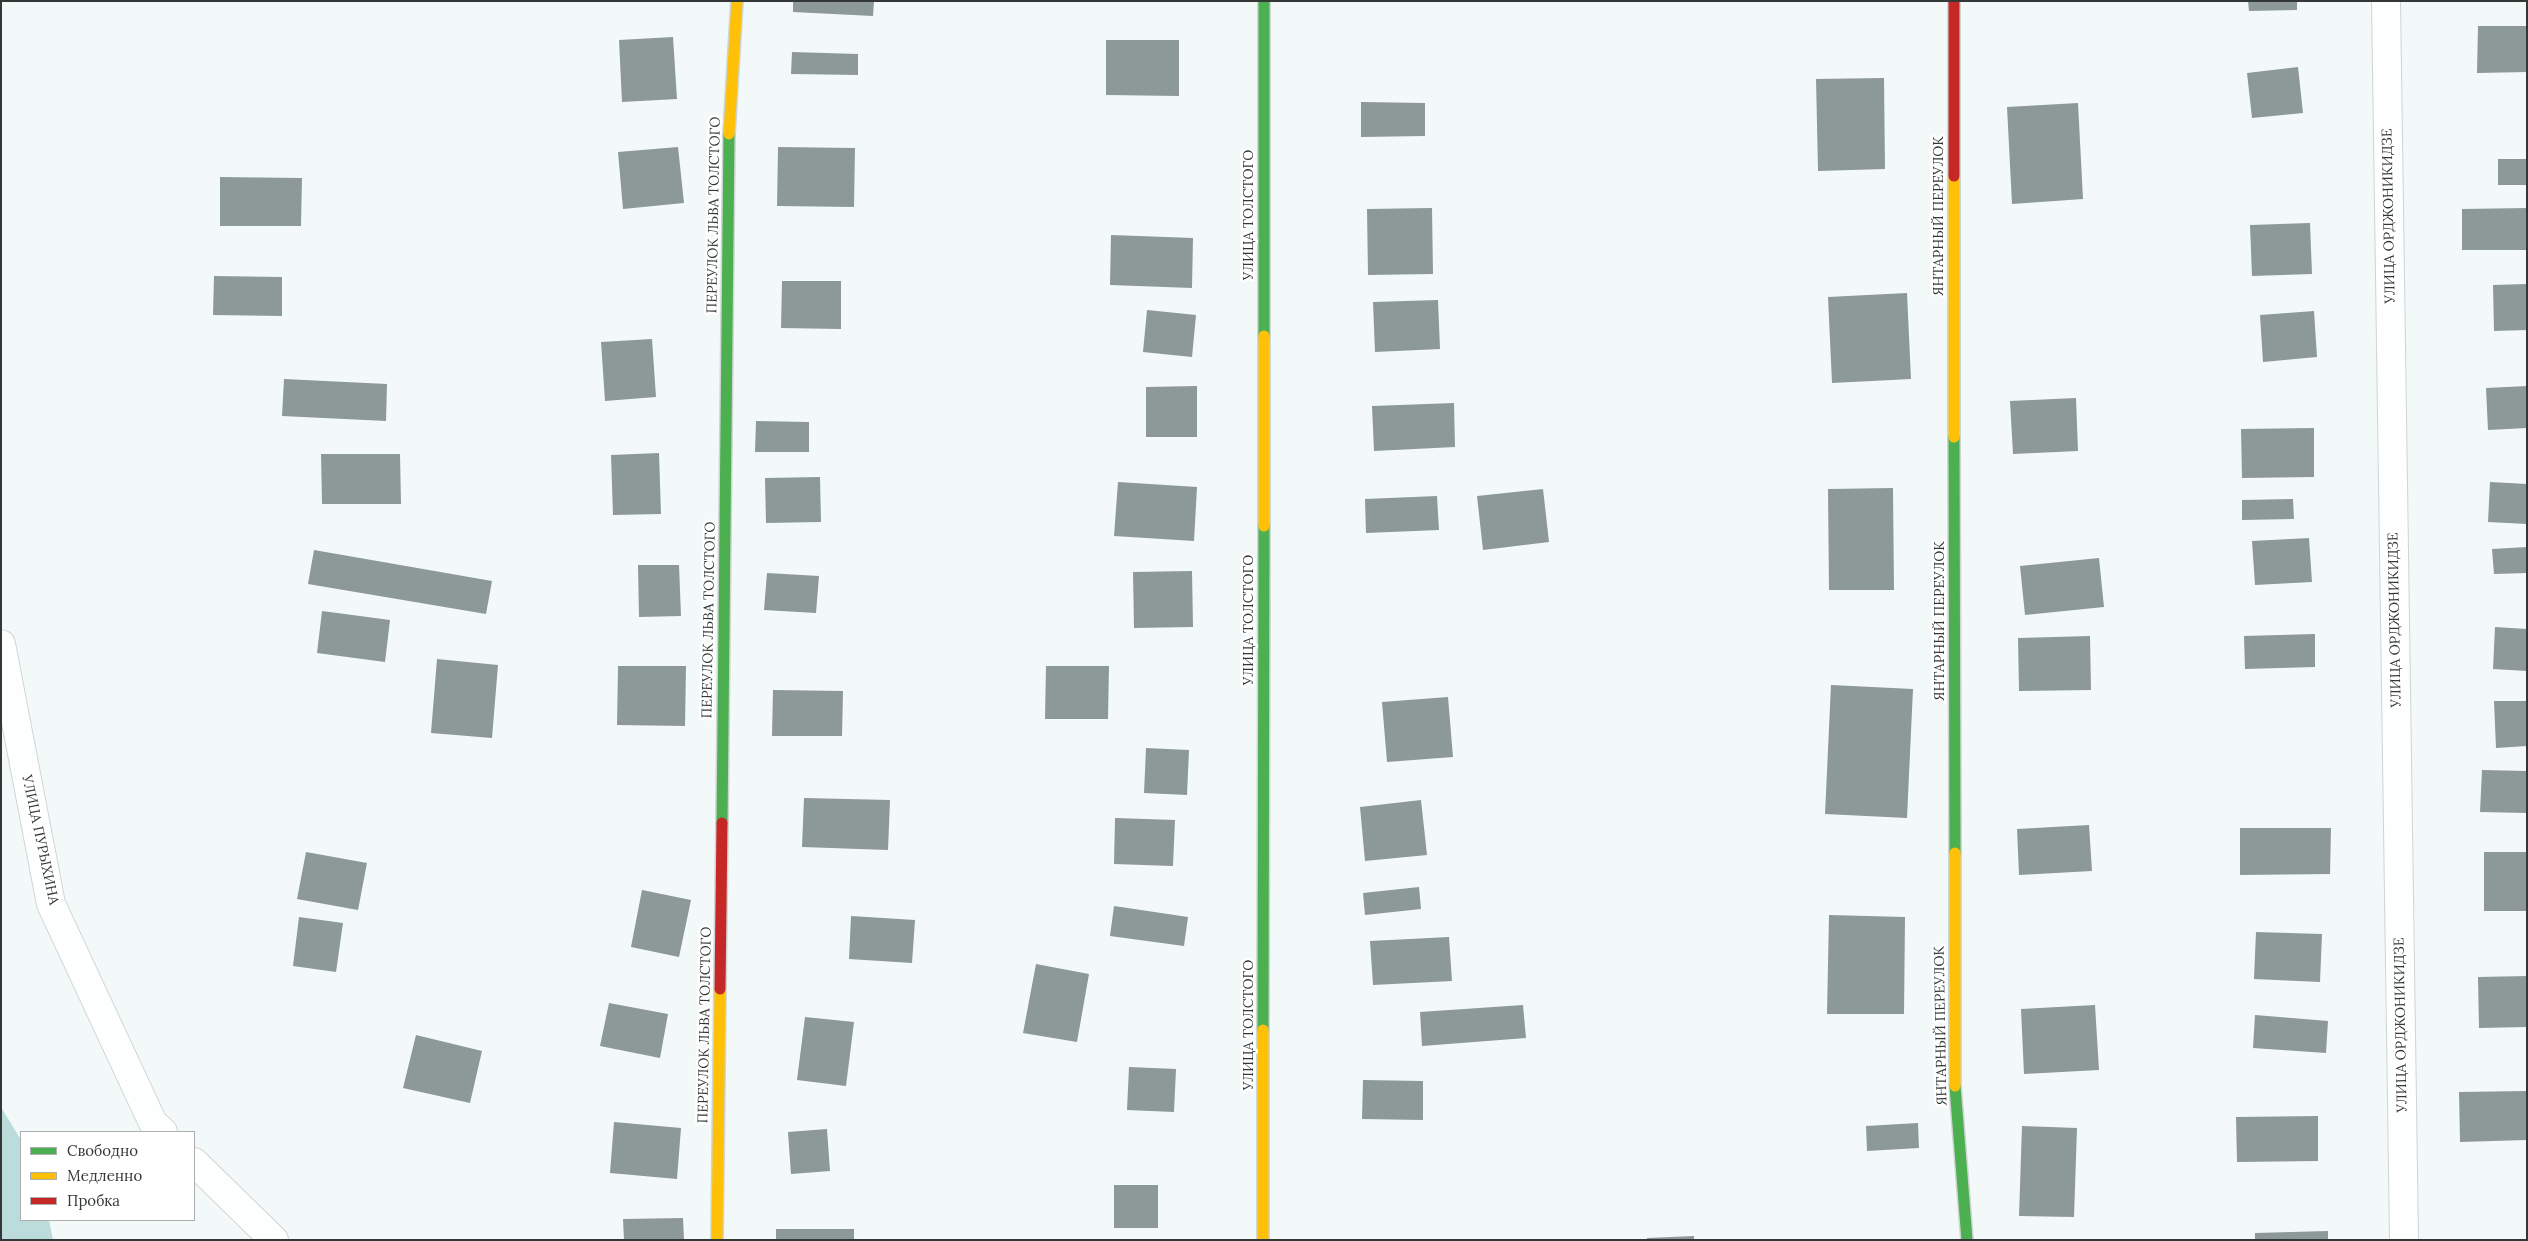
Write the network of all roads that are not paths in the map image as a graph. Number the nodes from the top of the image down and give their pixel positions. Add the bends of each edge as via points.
1 (737, 1) edge
2 (1264, 1) edge
3 (1954, 1) edge
4 (2386, 1) edge
5 (1, 644) edge
6 (161, 1131) edge
7 (195, 1163) edge
8 (274, 1240) edge
9 (717, 1240) edge
10 (1263, 1240) edge
11 (1967, 1240) edge
12 (2404, 1240) edge

1 - 9 street, ПЕРЕУЛОК ЛЬВА ТОЛСТОГО via 729,137
2 - 10 street, УЛИЦА ТОЛСТОГО
3 - 11 street, ЯНТАРНЫЙ ПЕРЕУЛОК via 1955,1086
4 - 12 street, УЛИЦА ОРДЖОНИКИДЗЕ
5 - 6 street, УЛИЦА ПУРЫХИНА via 51,904 153,1123
7 - 8 street

